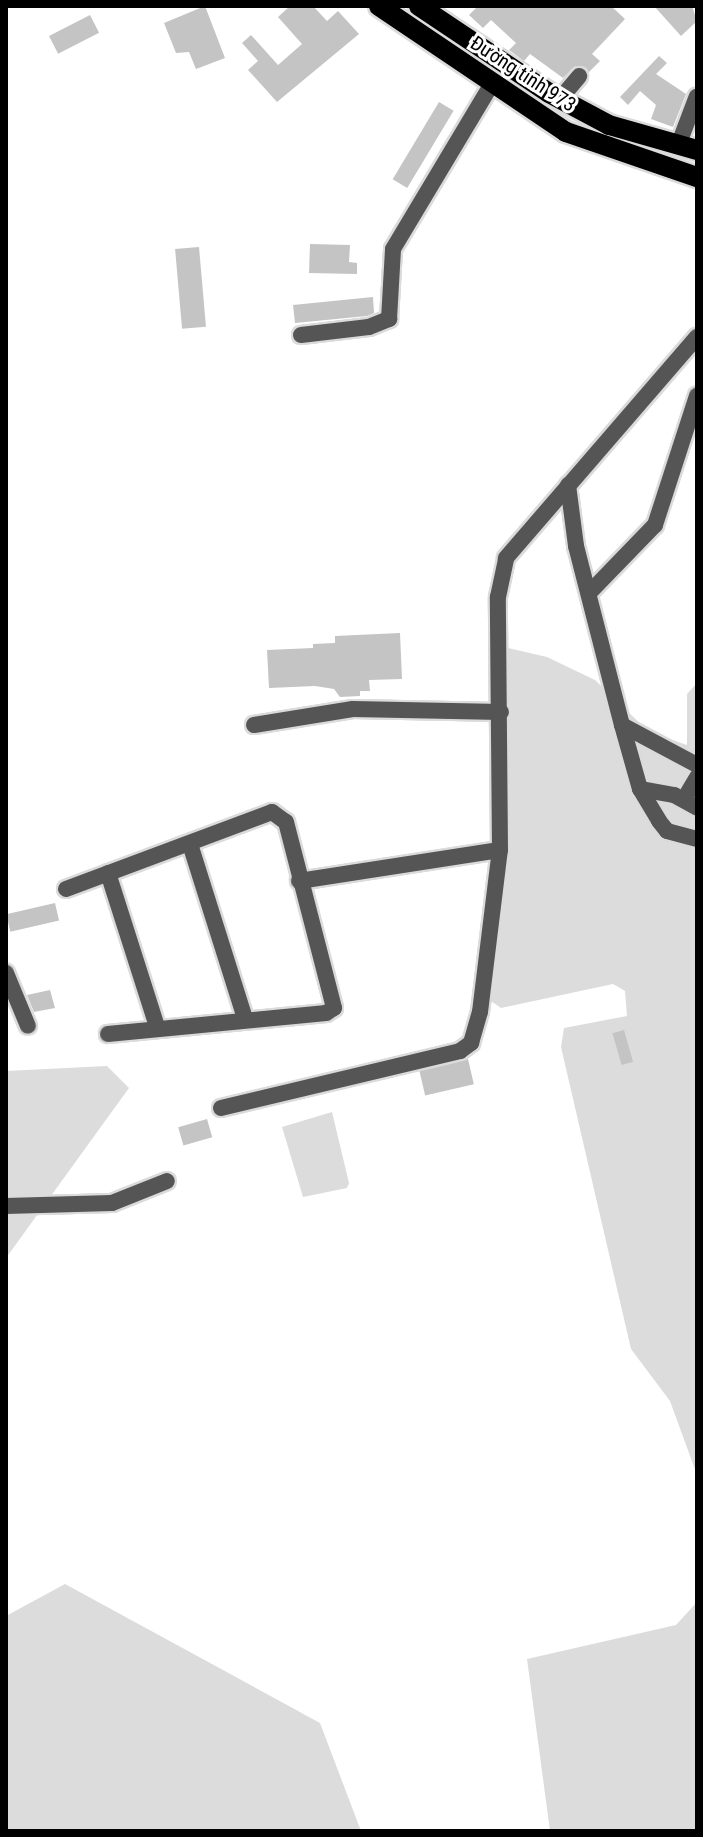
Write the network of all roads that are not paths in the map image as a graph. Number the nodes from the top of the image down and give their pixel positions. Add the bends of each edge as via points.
1 (379, 6) edge
2 (419, 6) edge
3 (579, 76) dead end
4 (491, 85) junction
5 (697, 96) edge
6 (560, 99) junction
7 (688, 148) edge
8 (697, 177) edge
9 (301, 335) dead end
10 (697, 337) edge
11 (697, 396) edge
12 (568, 485) junction
13 (591, 591) junction
14 (501, 712) junction
15 (254, 725) dead end
16 (622, 725) junction
17 (697, 765) edge
18 (697, 777) edge
19 (640, 789) junction
20 (690, 804) edge
21 (697, 839) edge
22 (190, 844) junction
23 (500, 850) junction
24 (108, 873) junction
25 (299, 881) junction
26 (66, 889) dead end
27 (6, 973) edge
28 (245, 1018) junction
29 (28, 1026) dead end
30 (157, 1027) junction
31 (108, 1034) dead end
32 (221, 1108) dead end
33 (167, 1181) dead end
34 (6, 1206) edge

1 - 4 main road, Đường tỉnh 973
2 - 6 main road, Đường tỉnh 973
3 - 6 street
4 - 8 main road, Đường tỉnh 973 via 566,132
4 - 9 street via 393,249 389,319
5 - 7 street
6 - 7 main road, Đường tỉnh 973 via 609,125
10 - 12 street
11 - 13 street via 655,525
12 - 13 street via 576,546
12 - 14 street via 506,558 498,597
13 - 16 street via 608,685
14 - 15 street via 353,709
14 - 23 street
16 - 17 street
16 - 19 street
18 - 20 street
19 - 20 street
19 - 21 street via 667,831
22 - 24 street
22 - 25 street via 280,812
22 - 28 street
23 - 25 street
23 - 32 street via 480,1012 471,1043 460,1051
24 - 26 street
24 - 30 street
25 - 28 street via 334,1008 326,1013
27 - 29 street
28 - 30 street
30 - 31 street
33 - 34 street via 112,1203

